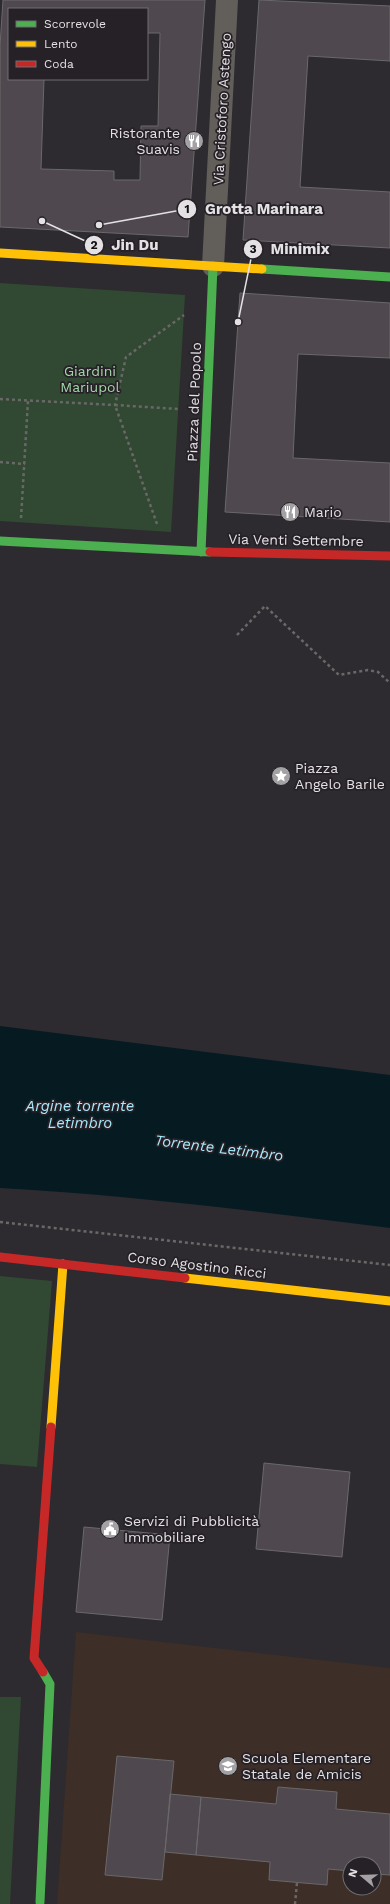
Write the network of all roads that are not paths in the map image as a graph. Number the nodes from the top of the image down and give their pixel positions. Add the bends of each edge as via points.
1 (228, 0) edge
2 (0, 253) edge
3 (213, 266) junction
4 (390, 277) edge
5 (0, 541) edge
6 (201, 552) junction
7 (390, 556) edge
8 (0, 1257) edge
9 (63, 1264) junction
10 (390, 1301) edge
11 (40, 1903) edge

1 - 3 street, Via Cristoforo Astengo
2 - 3 street
3 - 4 street
3 - 6 street, Piazza del Popolo
5 - 6 street
6 - 7 street, Via Venti Settembre
8 - 9 street, Corso Agostino Ricci
9 - 10 street, Corso Agostino Ricci
9 - 11 street via 34,1658 50,1684

